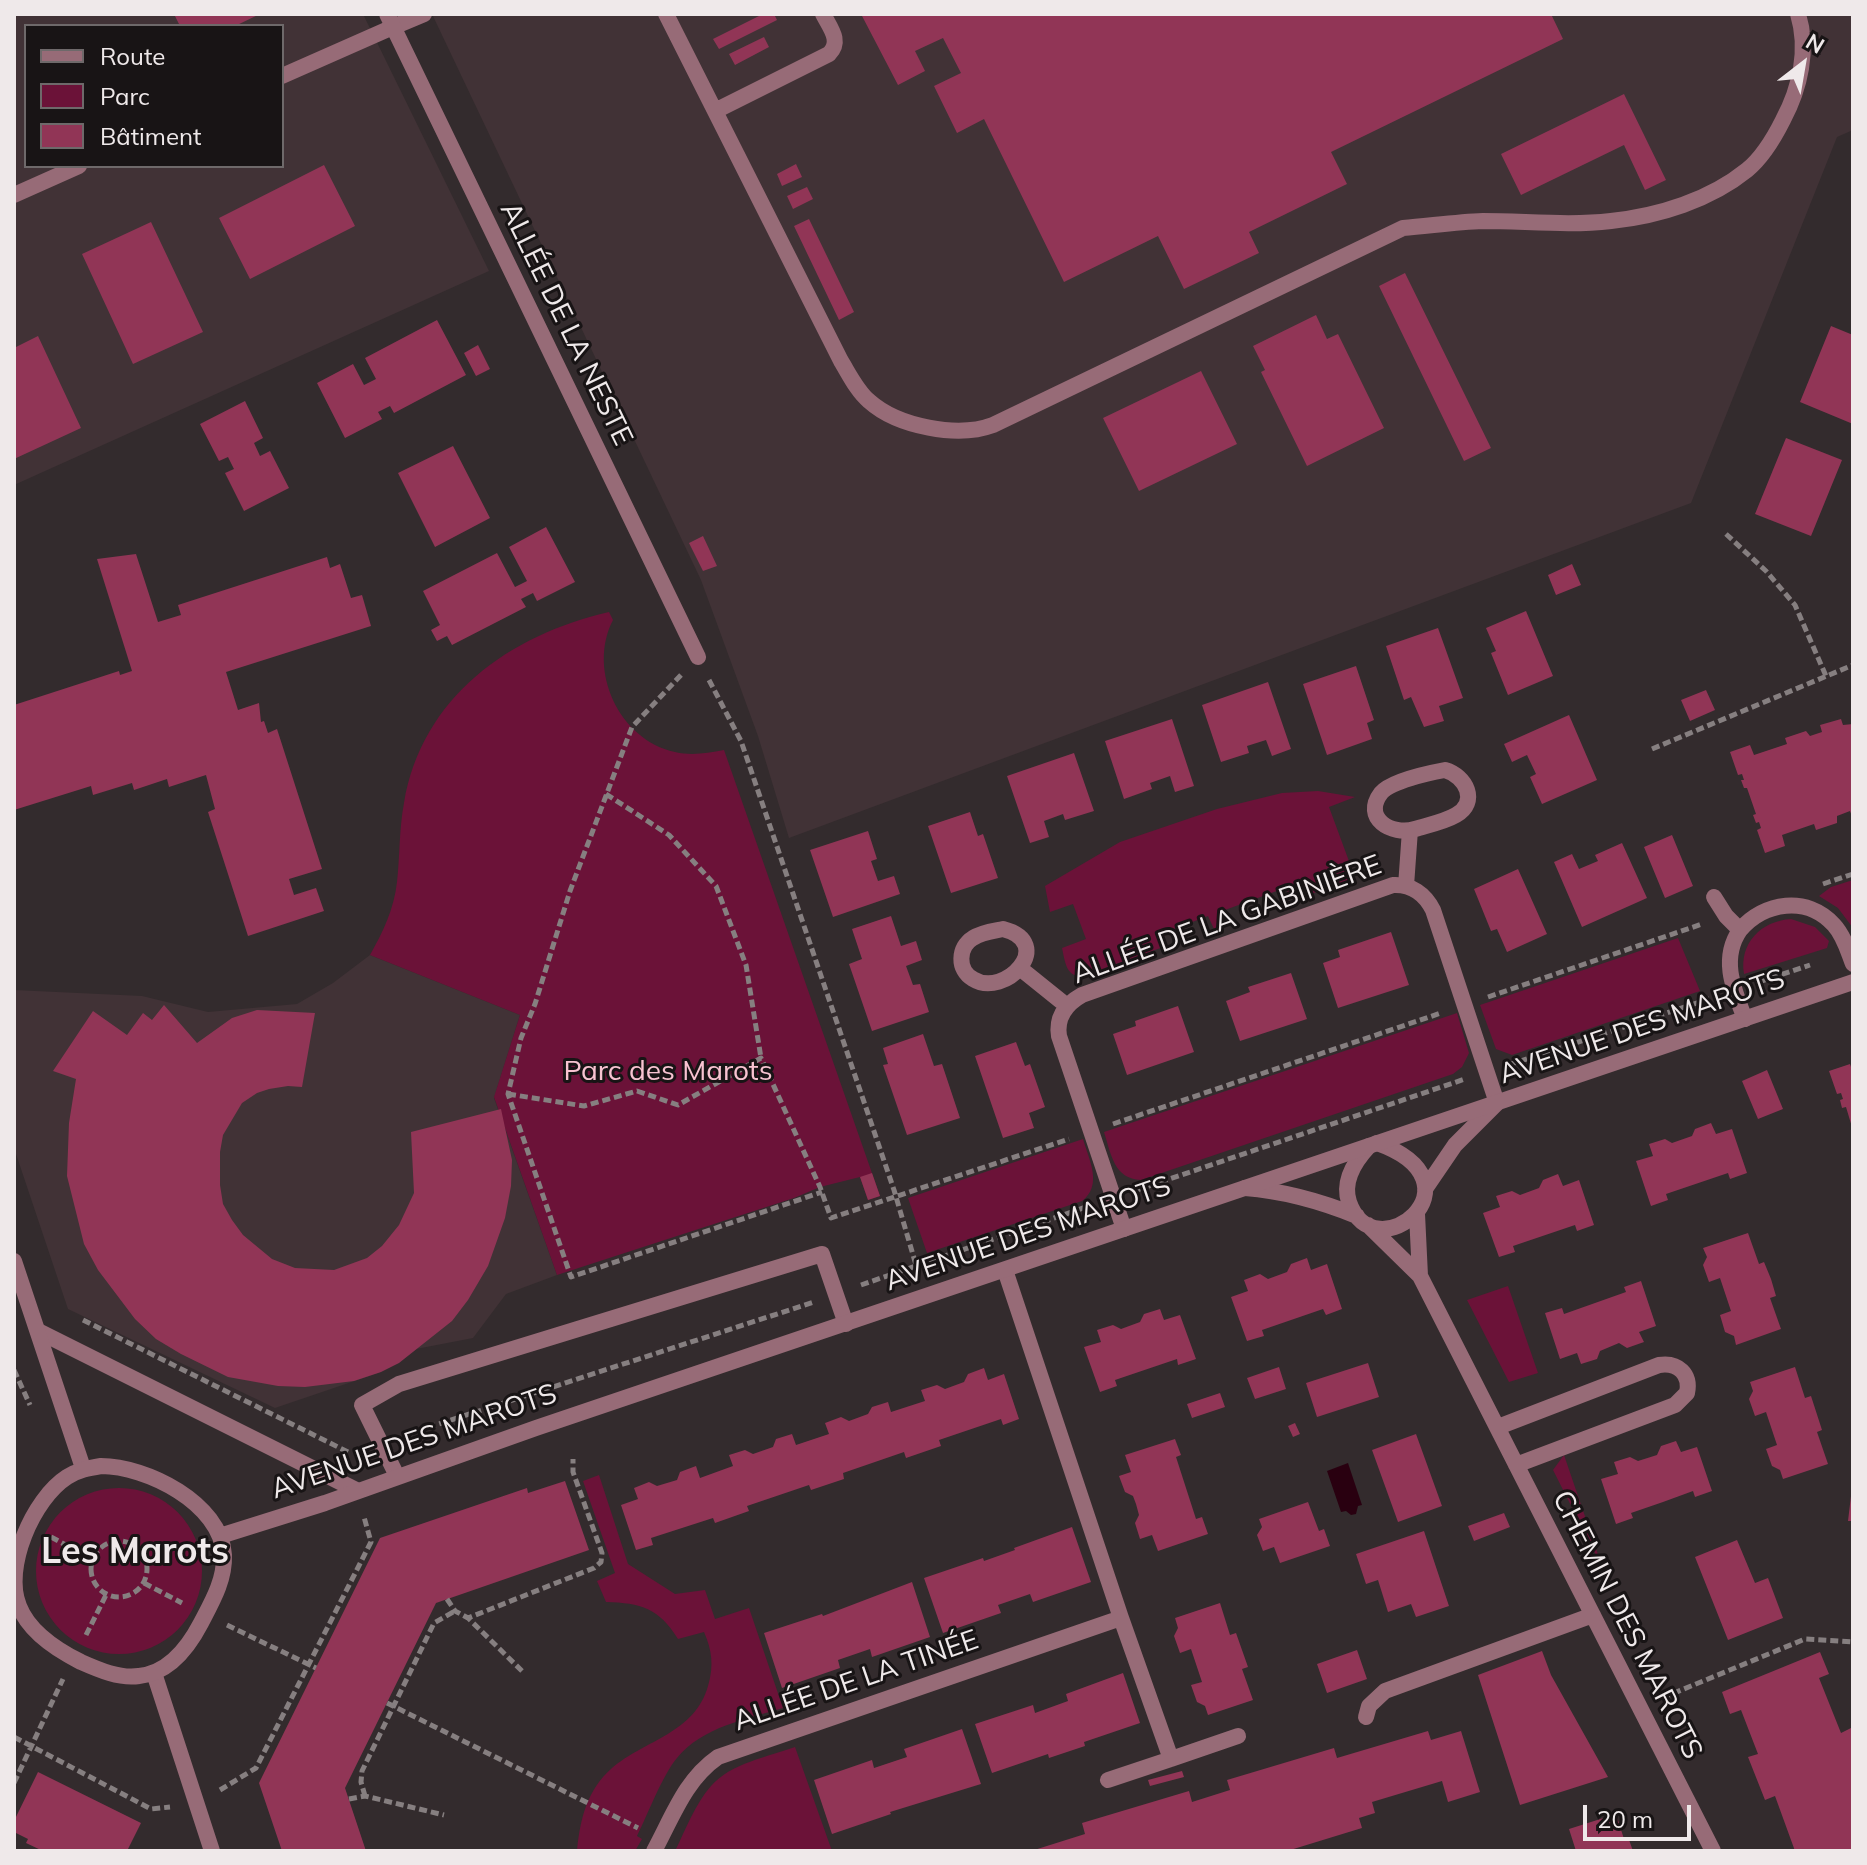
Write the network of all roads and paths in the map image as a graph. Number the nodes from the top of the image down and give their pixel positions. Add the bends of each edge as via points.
1 (424, 14) edge
2 (666, 14) edge
3 (823, 14) edge
4 (1798, 14) edge
5 (390, 20) edge
6 (284, 75) edge
7 (715, 111) junction
8 (75, 168) edge
9 (14, 195) edge
10 (1726, 534) dead end
11 (698, 657) junction
12 (1853, 665) edge
13 (1826, 676) junction
14 (1652, 749) dead end
15 (606, 794) junction
16 (1410, 830) junction
17 (1406, 886) junction
18 (1714, 897) dead end
19 (1726, 916) junction
20 (1740, 930) junction
21 (1853, 964) edge
22 (1021, 969) dead end
23 (1853, 982) edge
24 (1467, 1004) junction
25 (1067, 1006) junction
26 (1745, 1019) junction
27 (761, 1058) junction
28 (508, 1094) junction
29 (1497, 1103) junction
30 (1091, 1131) junction
31 (1373, 1145) junction
32 (1245, 1188) junction
33 (1425, 1189) junction
34 (822, 1192) junction
35 (896, 1197) junction
36 (1417, 1214) junction
37 (1362, 1220) junction
38 (1124, 1229) junction
39 (14, 1261) edge
40 (1005, 1270) junction
41 (1420, 1276) junction
42 (928, 1296) junction
43 (846, 1324) junction
44 (38, 1331) junction
45 (14, 1370) edge
46 (30, 1405) dead end
47 (1498, 1427) junction
48 (350, 1453) dead end
49 (573, 1459) dead end
50 (1516, 1465) junction
51 (83, 1468) junction
52 (397, 1476) junction
53 (356, 1490) junction
54 (220, 1536) junction
55 (106, 1595) junction
56 (447, 1599) dead end
57 (16, 1607) edge
58 (455, 1611) junction
59 (1593, 1615) junction
60 (468, 1618) junction
61 (1121, 1618) junction
62 (1853, 1642) edge
63 (73, 1658) junction
64 (522, 1671) dead end
65 (154, 1673) junction
66 (390, 1704) junction
67 (1640, 1707) junction
68 (1366, 1717) dead end
69 (1238, 1736) dead end
70 (14, 1737) edge
71 (33, 1746) junction
72 (1171, 1759) junction
73 (1108, 1780) dead end
74 (14, 1783) edge
75 (365, 1796) junction
76 (349, 1799) dead end
77 (196, 1804) junction
78 (444, 1815) dead end
79 (658, 1845) edge
80 (212, 1851) edge
81 (1713, 1851) edge

1 - 5 street
2 - 7 street
3 - 7 street via 836,43 829,54
4 - 7 street via 1802,64 1788,111 1764,153 1718,188 1677,208 1611,221 1478,221 1403,228 979,430 913,424 870,402 841,361
5 - 6 street
5 - 11 street, ALLÉE DE LA NESTE
8 - 9 street
10 - 13 path via 1795,605
11 - 15 path via 632,727
11 - 35 path via 741,741
12 - 13 path
13 - 14 path
15 - 27 path via 669,835 716,886 746,965
15 - 28 path via 521,1038
16 - 16 street, ALLÉE DE LA GABINIÈRE via 1463,811 1468,801 1464,780 1445,770 1382,792 1376,802 1381,823 1389,830
16 - 17 street, ALLÉE DE LA GABINIÈRE
17 - 24 street, ALLÉE DE LA GABINIÈRE via 1425,897 1433,910
17 - 25 street, ALLÉE DE LA GABINIÈRE via 1387,886 1082,995
18 - 19 street
19 - 20 street
19 - 24 path
20 - 21 street via 1767,909 1806,907 1834,925
20 - 26 street via 1730,976
22 - 25 street, ALLÉE DE LA GABINIÈRE
23 - 26 street, AVENUE DES MAROTS
24 - 29 street, ALLÉE DE LA GABINIÈRE
24 - 30 path
25 - 30 street, ALLÉE DE LA GABINIÈRE via 1059,1036
26 - 29 street, AVENUE DES MAROTS
27 - 28 path via 678,1105 637,1091 584,1106
27 - 34 path
28 - 34 path via 571,1277
29 - 31 street, AVENUE DES MAROTS
29 - 33 street, CHEMIN DES MAROTS via 1455,1145
30 - 35 path
30 - 38 street, ALLÉE DE LA GABINIÈRE
31 - 32 street, AVENUE DES MAROTS
31 - 33 street via 1415,1164
31 - 37 street via 1352,1169 1347,1191
32 - 37 street, CHEMIN DES MAROTS via 1295,1194
32 - 38 street, AVENUE DES MAROTS
33 - 36 street, CHEMIN DES MAROTS
34 - 35 path via 831,1218
35 - 42 path
36 - 37 street, CHEMIN DES MAROTS via 1394,1228 1380,1229
36 - 41 street, CHEMIN DES MAROTS
37 - 41 street, CHEMIN DES MAROTS
38 - 40 street, AVENUE DES MAROTS
39 - 44 street
40 - 42 street, AVENUE DES MAROTS
40 - 61 street
41 - 47 street, CHEMIN DES MAROTS
42 - 43 street, AVENUE DES MAROTS
43 - 52 street, AVENUE DES MAROTS
43 - 52 street via 822,1254 399,1384 362,1405
44 - 51 street
44 - 53 street
45 - 46 path
47 - 50 street, CHEMIN DES MAROTS
47 - 50 street, CHEMIN DES MAROTS via 1659,1365 1670,1363 1687,1377 1687,1393 1675,1405
48 - 53 path
49 - 60 path via 601,1562
50 - 59 street, CHEMIN DES MAROTS
51 - 54 street via 120,1466 162,1482 198,1506
51 - 57 street via 51,1492 29,1525 15,1565
52 - 53 street, AVENUE DES MAROTS
53 - 54 street, AVENUE DES MAROTS
53 - 77 path via 371,1542 256,1768
54 - 65 street via 224,1553 217,1591 186,1647
55 - 55 path via 128,1597 144,1583 147,1560 131,1543 108,1543 92,1559 92,1579
55 - 63 path
56 - 58 path
57 - 63 street via 32,1627
58 - 60 path
58 - 66 path via 434,1623
59 - 67 street, CHEMIN DES MAROTS
59 - 68 street via 1385,1691 1369,1706
60 - 64 path
61 - 72 street
61 - 79 street, ALLÉE DE LA TINÉE via 718,1757 689,1783
62 - 67 path via 1805,1639
63 - 65 street via 118,1675
63 - 71 path
65 - 77 street
66 - 75 path via 362,1771
66 - 79 path
67 - 81 street, CHEMIN DES MAROTS
69 - 72 street
70 - 71 path
71 - 74 path
71 - 77 path via 151,1809
72 - 73 street
75 - 76 path
75 - 78 path
77 - 80 street

